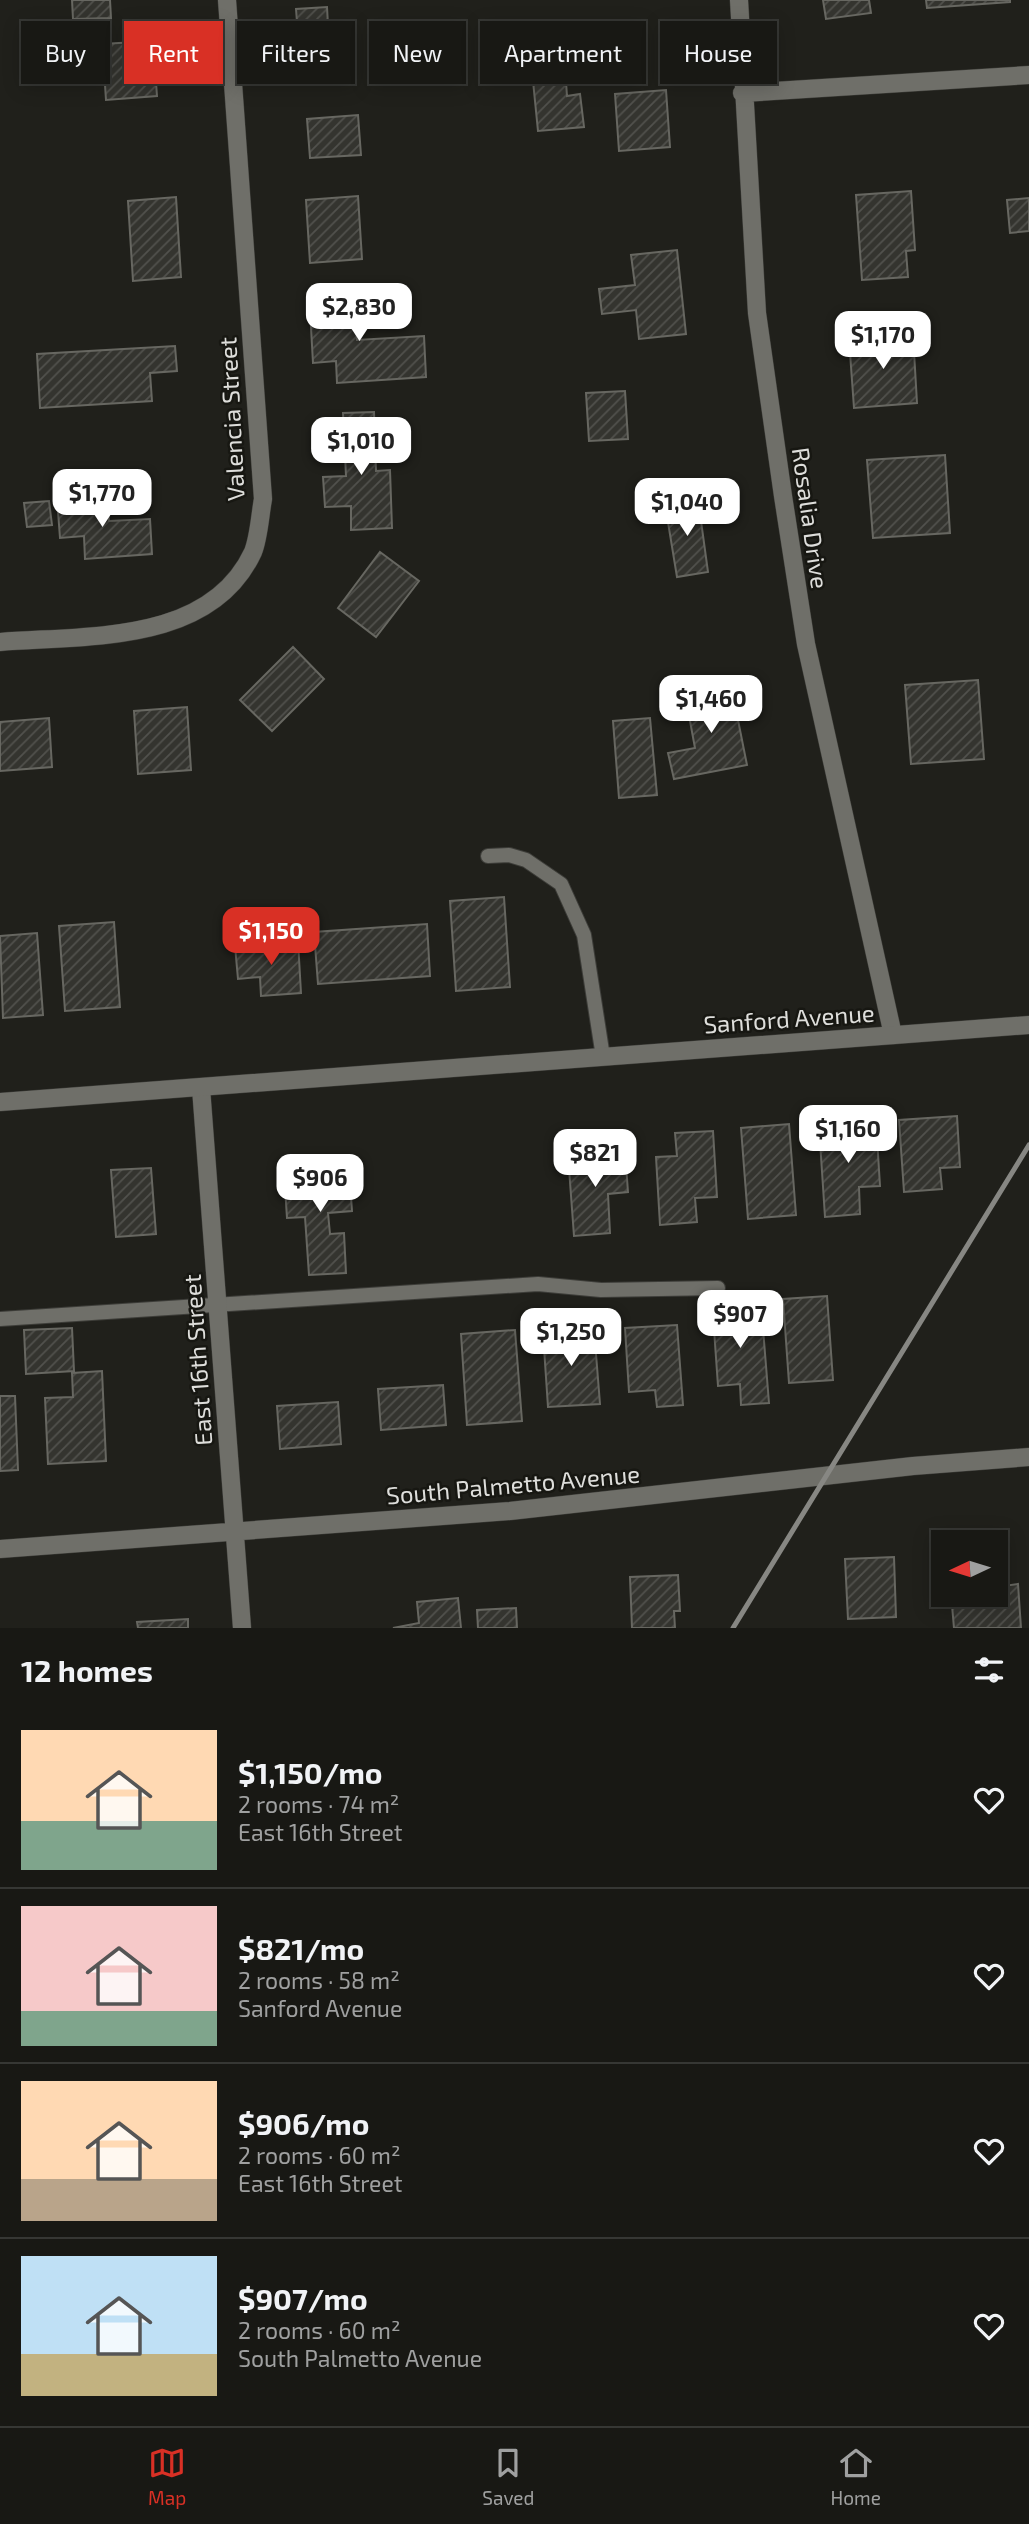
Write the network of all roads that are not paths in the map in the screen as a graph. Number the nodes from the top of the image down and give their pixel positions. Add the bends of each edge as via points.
1 (227, 0) edge
2 (739, 0) edge
3 (1029, 75) edge
4 (742, 93) junction
5 (0, 642) edge
6 (488, 856) dead end
7 (1029, 1025) edge
8 (893, 1035) junction
9 (604, 1057) junction
10 (201, 1088) junction
11 (0, 1102) edge
12 (718, 1287) dead end
13 (217, 1303) junction
14 (0, 1319) edge
15 (1029, 1457) edge
16 (234, 1532) junction
17 (0, 1549) edge
18 (242, 1628) edge

1 - 5 street, Valencia Street via 263,499 253,551 226,591 183,619 131,632
2 - 4 street, Rosalia Drive
3 - 4 street
4 - 8 street, Rosalia Drive via 757,313 806,644
6 - 9 lane via 526,860 561,884 584,935
7 - 8 street, Sanford Avenue
8 - 9 street, Sanford Avenue
9 - 10 street, Sanford Avenue
10 - 11 street, Sanford Avenue
10 - 13 street, East 16th Street
12 - 13 lane via 601,1290 538,1284
13 - 14 lane
13 - 16 street, East 16th Street
15 - 16 street, South Palmetto Avenue via 510,1511
16 - 17 street, South Palmetto Avenue
16 - 18 street, East 16th Street

